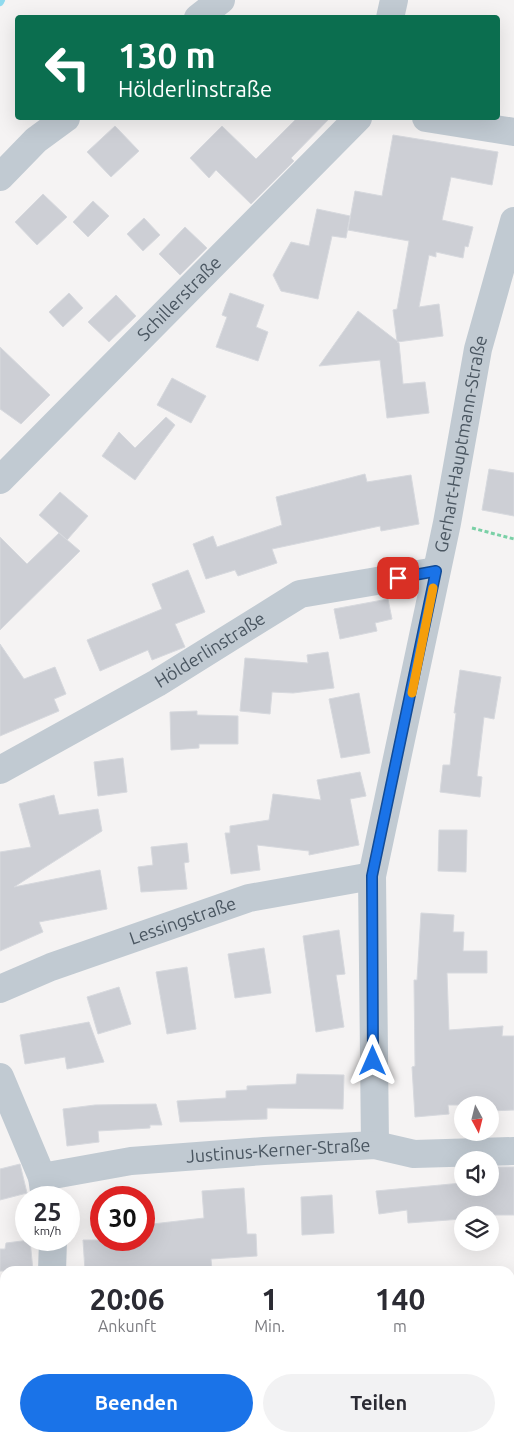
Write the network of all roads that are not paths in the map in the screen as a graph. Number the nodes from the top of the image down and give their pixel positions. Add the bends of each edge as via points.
1 (221, 0) edge
2 (394, 0) edge
3 (202, 15) edge
4 (391, 15) edge
5 (63, 120) edge
6 (356, 120) edge
7 (439, 120) edge
8 (514, 132) edge
9 (0, 177) edge
10 (514, 221) edge
11 (0, 480) edge
12 (436, 571) junction
13 (0, 770) edge
14 (372, 876) junction
15 (0, 989) edge
16 (0, 1077) edge
17 (9, 1125) edge
18 (375, 1145) junction
19 (514, 1151) edge
20 (43, 1186) edge
21 (47, 1186) edge
22 (53, 1251) edge
23 (52, 1266) edge

1 - 3 street
2 - 4 street
5 - 9 street via 36,140
6 - 11 street, Schillerstraße
7 - 8 street
10 - 12 street, Gerhart-Hauptmann-Straße via 478,349
12 - 13 street, Hölderlinstraße via 300,594 157,683
12 - 14 street, Gerhart-Hauptmann-Straße
14 - 15 street, Lessingstraße via 249,898 51,967
14 - 18 street, Gerhart-Hauptmann-Straße
16 - 17 street
17 - 20 street
18 - 19 street, Justinus-Kerner-Straße via 414,1154
18 - 21 street, Justinus-Kerner-Straße via 131,1161
22 - 23 street

